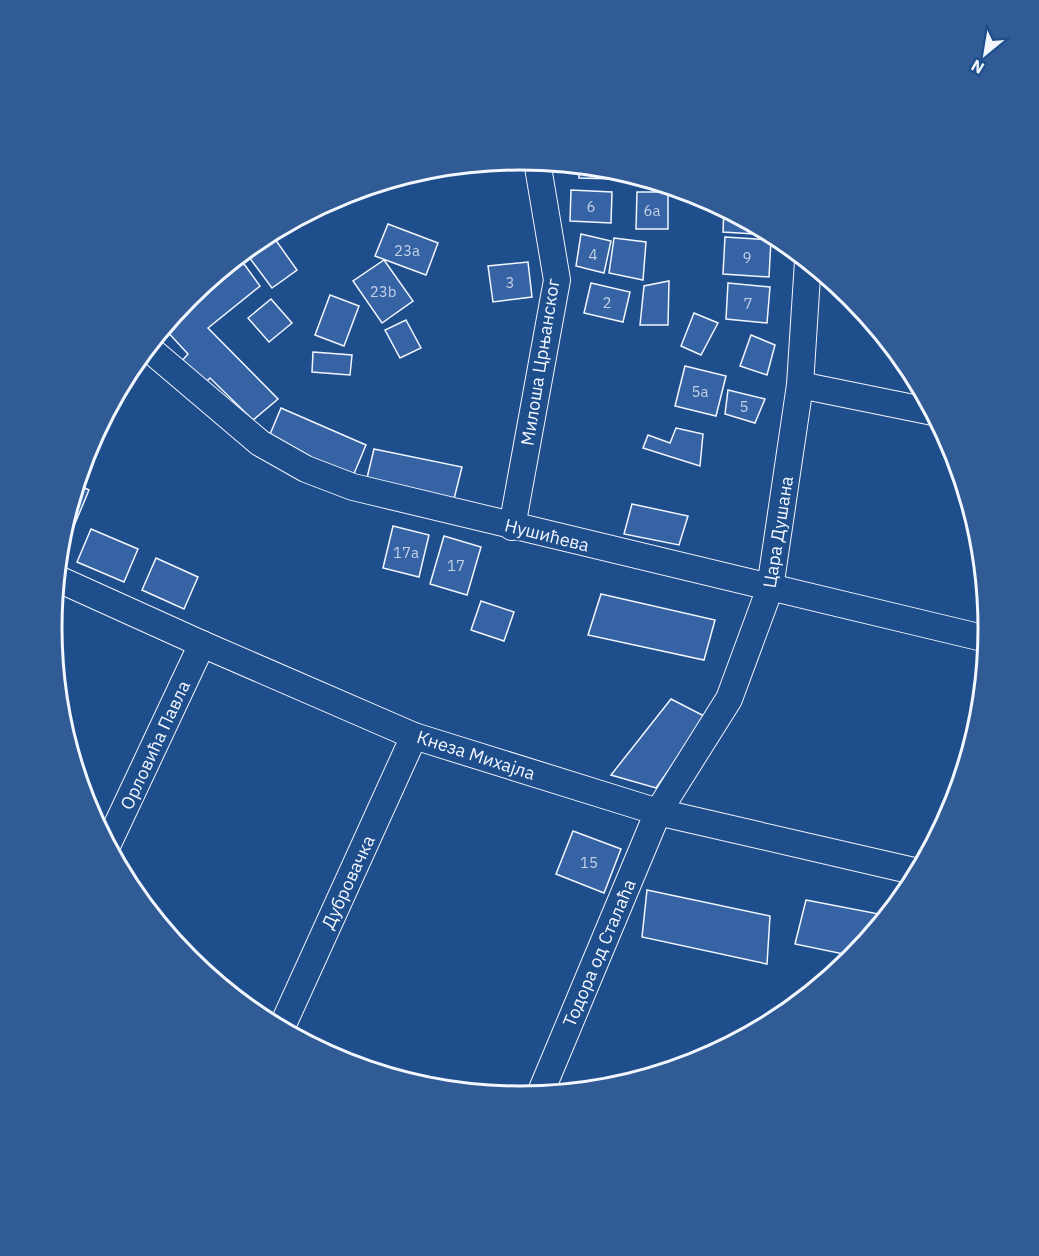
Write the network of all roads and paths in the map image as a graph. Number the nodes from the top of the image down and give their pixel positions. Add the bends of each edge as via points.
1 (539, 171) edge
2 (807, 273) edge
3 (154, 353) edge
4 (800, 386) junction
5 (922, 410) edge
6 (512, 527) junction
7 (64, 581) edge
8 (770, 588) junction
9 (978, 637) edge
10 (202, 644) junction
11 (414, 736) junction
12 (658, 812) junction
13 (112, 836) edge
14 (908, 870) edge
15 (284, 1021) edge
16 (544, 1085) edge

1 - 6 street, Милоша Црњанског via 557,280
2 - 4 street, Цара Душана
3 - 6 street, Нушићева via 260,443 306,469 353,487
4 - 5 street
4 - 8 street, Цара Душана
6 - 8 street, Нушићева
7 - 10 street, Кнеза Михајла
8 - 9 street, Нушићева
8 - 12 street, Цара Душана via 729,699
10 - 11 street, Кнеза Михајла
10 - 13 street, Орловића Павла
11 - 12 street, Кнеза Михајла
11 - 15 street, Дубровачка
12 - 14 street, Кнеза Михајла
12 - 16 street, Тодора од Сталаћа

